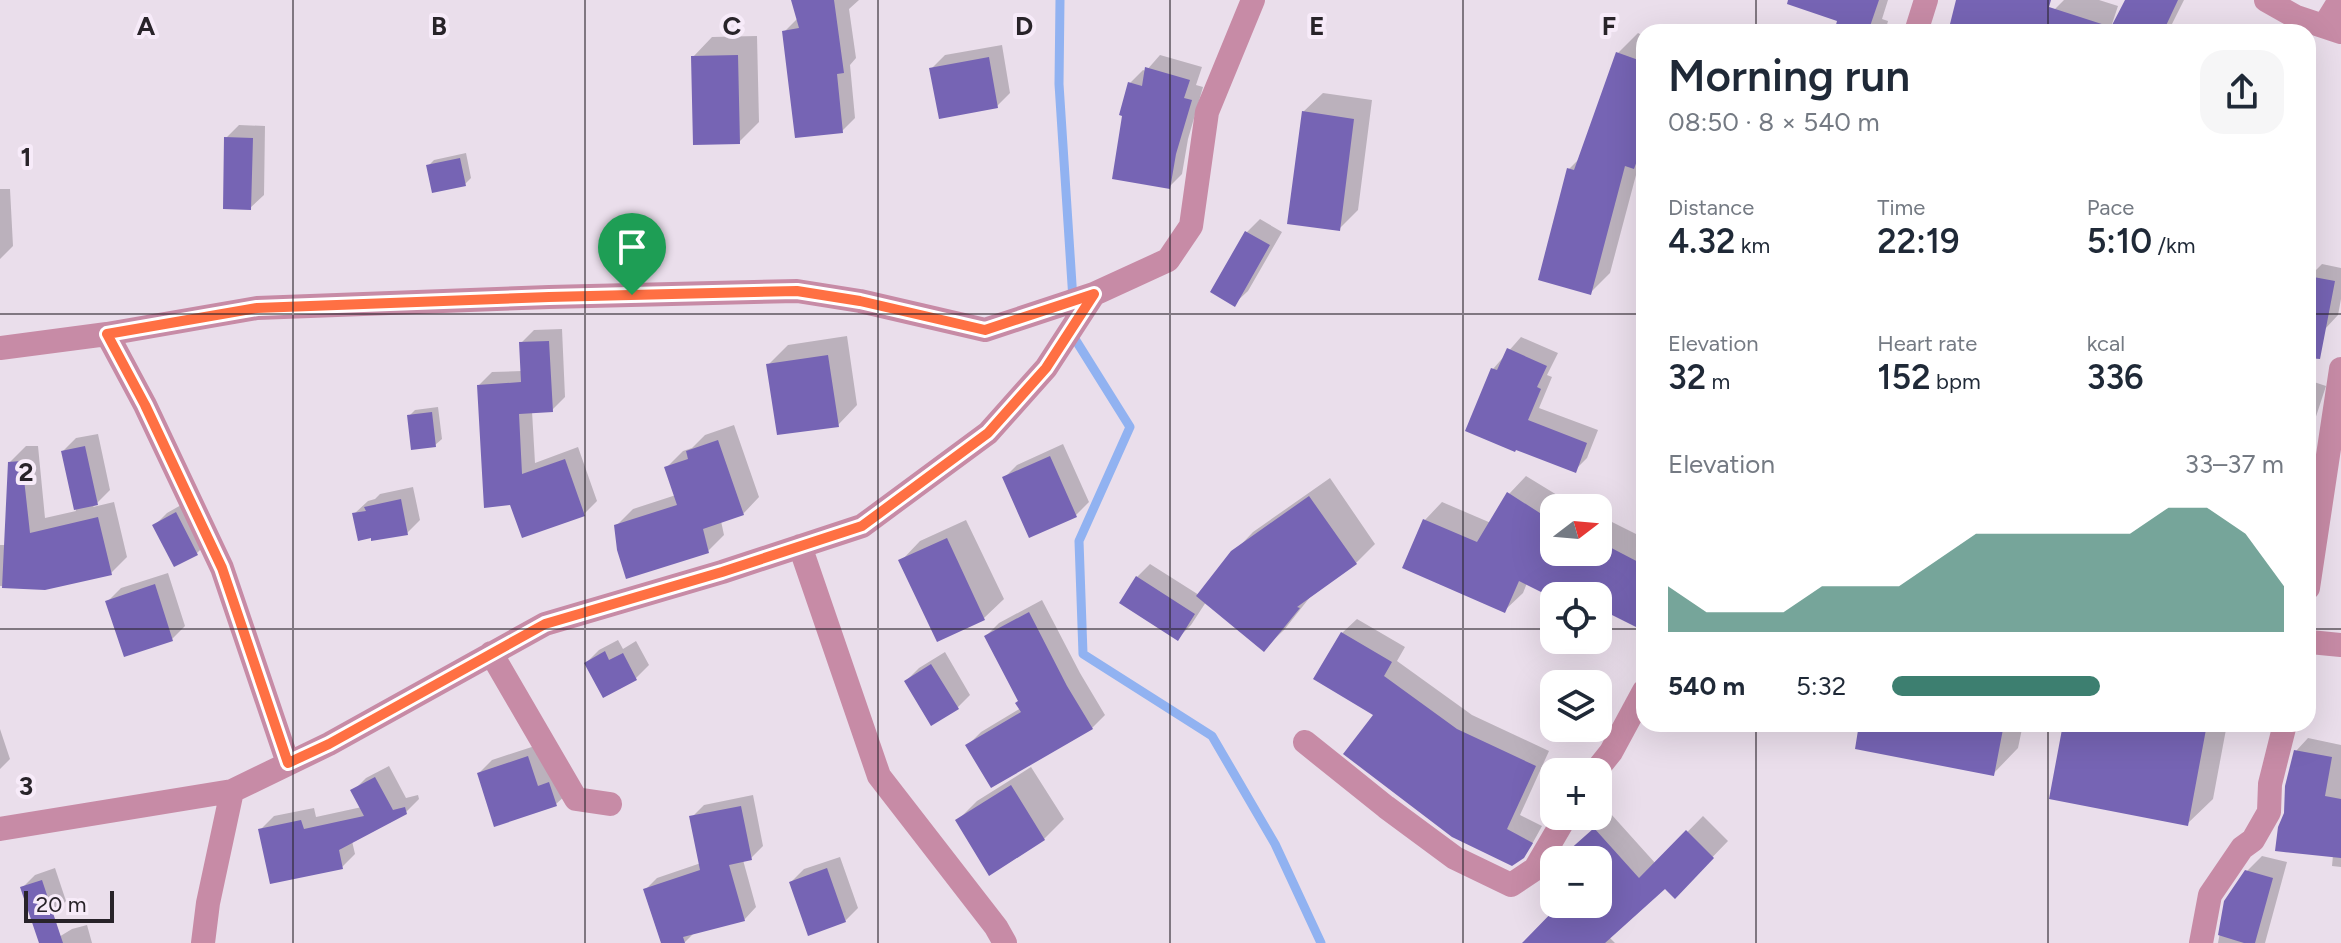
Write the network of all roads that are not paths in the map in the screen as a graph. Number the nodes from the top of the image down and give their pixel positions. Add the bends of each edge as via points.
1 (1253, 0) edge
2 (1926, 0) edge
3 (2266, 0) edge
4 (2340, 0) edge
5 (1918, 24) edge
6 (2332, 29) edge
7 (1094, 294) junction
8 (107, 334) junction
9 (0, 348) edge
10 (2341, 369) edge
11 (2316, 535) edge
12 (800, 546) junction
13 (2316, 643) edge
14 (2341, 645) edge
15 (491, 653) junction
16 (1636, 706) edge
17 (2283, 732) edge
18 (1305, 742) dead end
19 (1606, 758) edge
20 (288, 763) junction
21 (232, 791) junction
22 (610, 804) dead end
23 (0, 829) edge
24 (1558, 830) edge
25 (203, 943) edge
26 (1005, 943) edge
27 (2201, 943) edge

1 - 7 street via 1207,112 1191,226 1168,260
2 - 5 street
3 - 6 street
4 - 6 street
7 - 8 street via 985,330 797,291 257,308
7 - 12 street via 1046,368 988,433 862,526
8 - 9 street
8 - 20 street via 222,568
10 - 11 street
12 - 15 street via 545,624
12 - 26 street via 879,776
13 - 14 street
15 - 20 street
15 - 22 street via 576,799
16 - 19 street
17 - 27 street via 2269,812 2210,895
18 - 24 street via 1455,858 1511,885 1535,869
20 - 21 street
21 - 23 street
21 - 25 street

